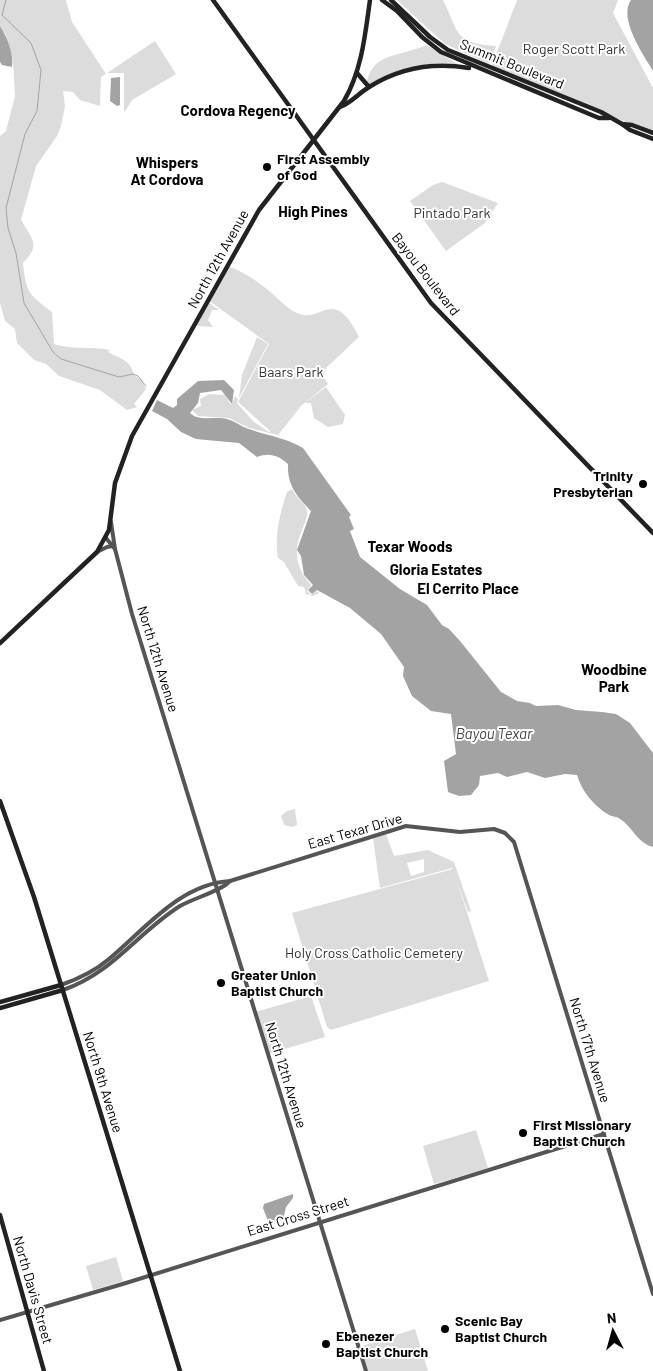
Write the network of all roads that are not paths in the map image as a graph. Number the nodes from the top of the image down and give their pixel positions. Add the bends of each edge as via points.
1 (213, 0) edge
2 (370, 0) edge
3 (382, 0) edge
4 (391, 0) edge
5 (422, 37) junction
6 (432, 39) junction
7 (480, 70) junction
8 (357, 73) junction
9 (369, 87) junction
10 (339, 108) junction
11 (608, 118) junction
12 (622, 124) junction
13 (653, 133) edge
14 (653, 139) edge
15 (314, 140) junction
16 (110, 518) junction
17 (653, 533) edge
18 (106, 538) junction
19 (114, 548) junction
20 (97, 552) junction
21 (0, 643) edge
22 (0, 801) edge
23 (514, 842) joint
24 (230, 880) junction
25 (216, 883) junction
26 (217, 888) junction
27 (62, 987) junction
28 (0, 1002) edge
29 (0, 1008) edge
30 (604, 1134) junction
31 (0, 1215) edge
32 (320, 1221) junction
33 (150, 1274) junction
34 (653, 1294) edge
35 (27, 1311) junction
36 (0, 1320) edge
37 (44, 1371) edge
38 (180, 1371) edge
39 (366, 1371) edge

1 - 15 main road, Bayou Boulevard
2 - 8 main road, North 12th Avenue
3 - 5 main road, Summit Boulevard via 397,10
4 - 6 main road, Summit Boulevard
5 - 6 main road
5 - 7 main road, Summit Boulevard via 441,52
6 - 11 main road, Summit Boulevard via 456,54 601,112
7 - 9 main road, Summit Boulevard via 441,65 419,67 394,74
7 - 11 main road, Summit Boulevard via 599,118
8 - 9 main road
8 - 10 main road, North 12th Avenue
9 - 10 main road, Summit Boulevard
10 - 15 main road, North 12th Avenue
11 - 12 main road, Summit Boulevard
12 - 13 main road, Summit Boulevard
12 - 14 main road, Summit Boulevard
15 - 16 main road, North 12th Avenue via 259,210 126,446 113,492
15 - 17 main road, Bayou Boulevard via 440,315
16 - 18 main road, North 12th Avenue
16 - 19 street
18 - 19 street, North 12th Avenue
18 - 20 main road
19 - 20 street via 107,546
19 - 25 street, North 12th Avenue
20 - 21 main road
22 - 27 main road, North 9th Avenue
23 - 24 street, East Texar Drive via 505,832 494,829 460,832 406,826
23 - 30 street, North 17th Avenue
24 - 25 street
24 - 26 street
25 - 26 street, North 12th Avenue
25 - 27 street via 167,908 108,960
26 - 27 street via 167,914 99,973
26 - 32 street, North 12th Avenue
27 - 28 main road
27 - 29 main road
27 - 33 main road, North 9th Avenue
30 - 32 street, East Cross Street
30 - 34 street, North 17th Avenue
31 - 35 main road, North Davis Street
32 - 33 street, East Cross Street
32 - 39 street, North 12th Avenue
33 - 35 street, East Cross Street
33 - 38 main road, North 9th Avenue
35 - 36 street, East Cross Street
35 - 37 main road, North Davis Street

